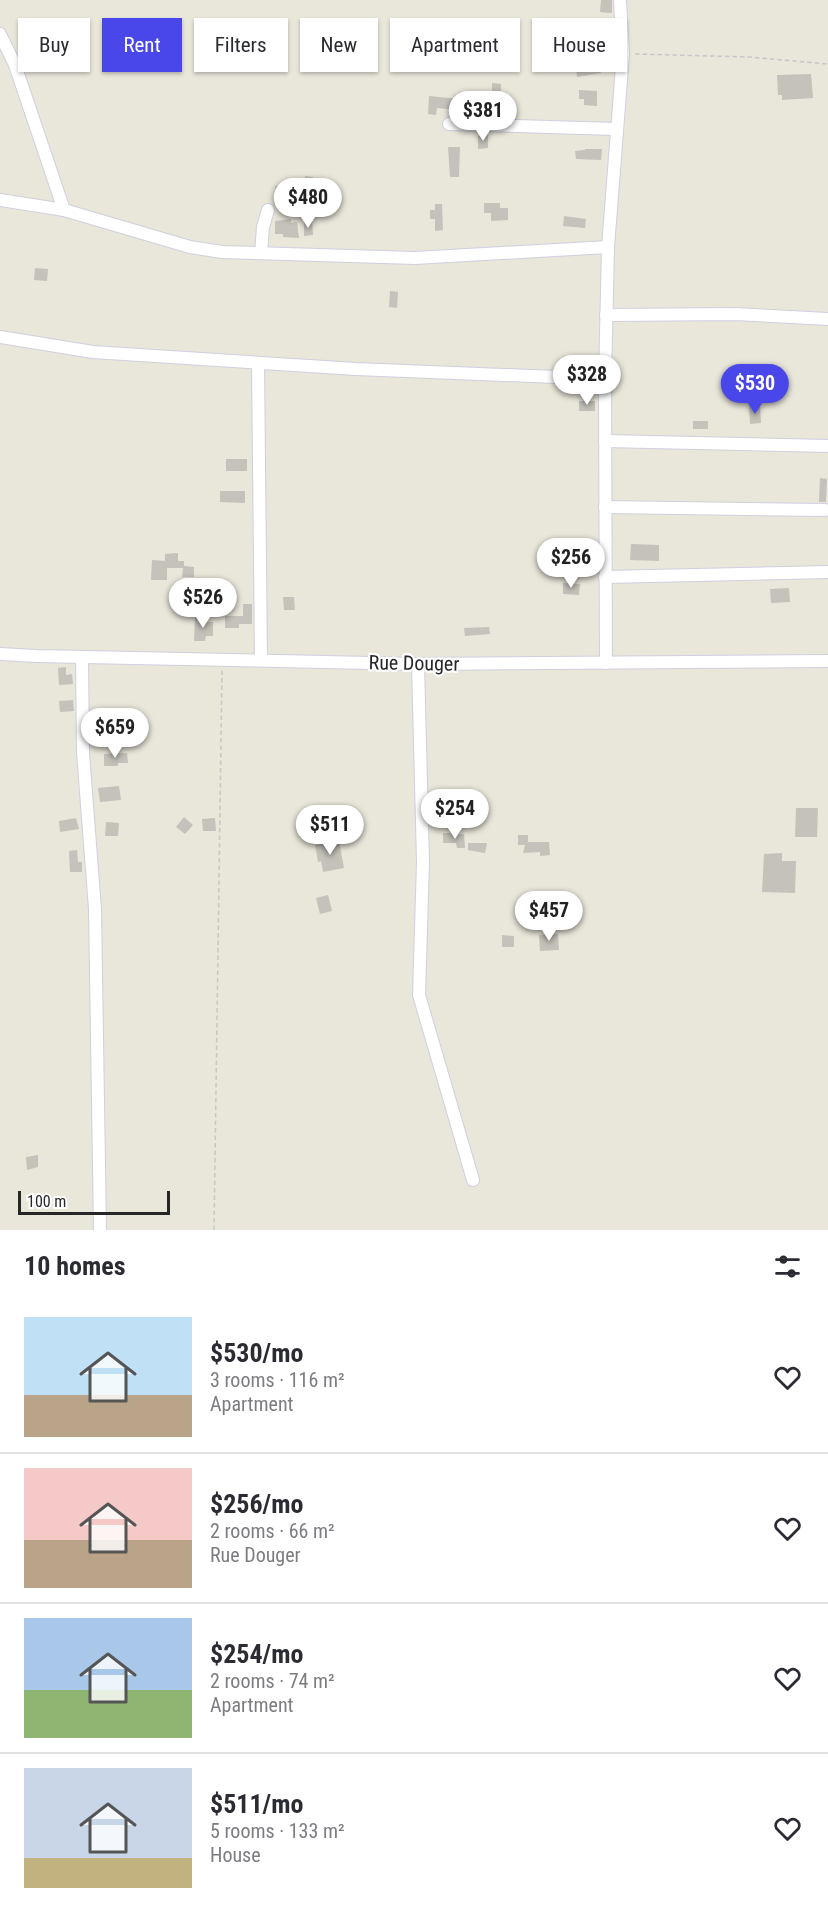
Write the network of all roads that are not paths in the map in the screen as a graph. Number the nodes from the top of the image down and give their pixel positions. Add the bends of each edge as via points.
1 (620, 0) edge
2 (0, 34) edge
3 (449, 124) dead end
4 (616, 129) junction
5 (0, 200) edge
6 (64, 210) junction
7 (268, 210) dead end
8 (608, 247) junction
9 (261, 253) junction
10 (606, 315) junction
11 (828, 319) edge
12 (0, 338) edge
13 (258, 364) junction
14 (604, 379) junction
15 (605, 441) junction
16 (828, 446) edge
17 (605, 507) junction
18 (825, 510) dead end
19 (828, 572) edge
20 (605, 577) junction
21 (0, 654) edge
22 (82, 657) junction
23 (261, 660) junction
24 (828, 661) edge
25 (606, 663) junction
26 (418, 664) junction
27 (473, 1180) dead end
28 (100, 1230) edge

1 - 4 street via 622,54
2 - 6 street via 15,65
3 - 4 street
4 - 8 street
5 - 6 street
6 - 9 street via 190,248
7 - 9 street
8 - 9 street via 415,258
8 - 10 street
10 - 11 street via 735,314
10 - 14 street
12 - 13 street via 93,352
13 - 14 street
13 - 23 street
14 - 15 street
15 - 16 street
15 - 17 street
17 - 18 street
17 - 20 street
19 - 20 street
20 - 25 street
21 - 22 street, Rue Douger
22 - 23 street, Rue Douger
22 - 28 street via 83,753 95,909
23 - 26 street, Rue Douger
24 - 25 street, Rue Douger
25 - 26 street, Rue Douger
26 - 27 street via 423,862 419,994

